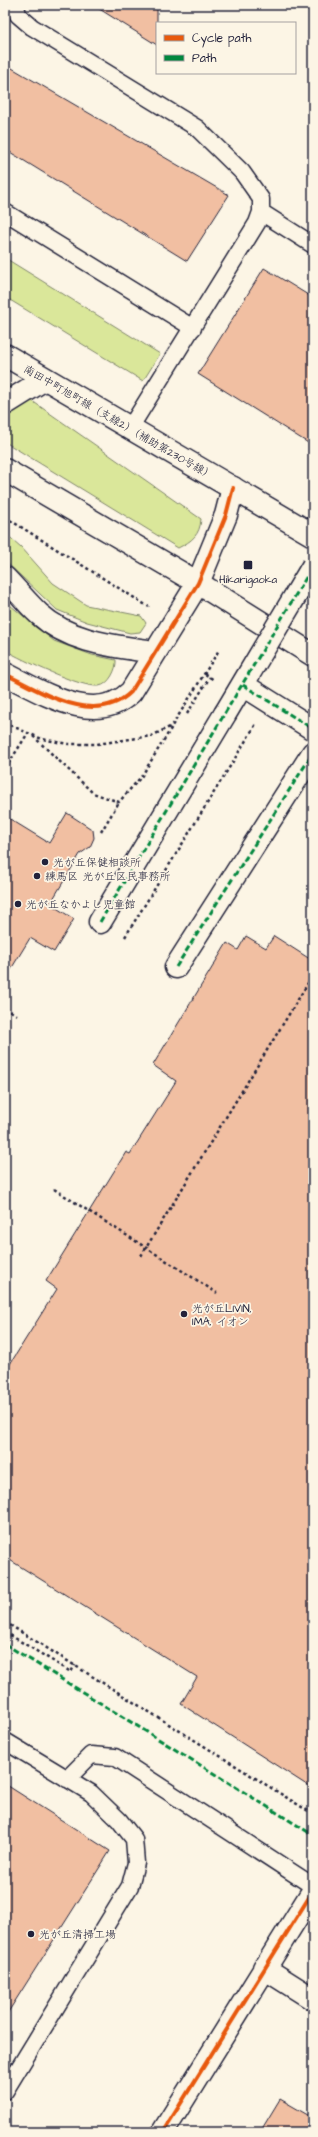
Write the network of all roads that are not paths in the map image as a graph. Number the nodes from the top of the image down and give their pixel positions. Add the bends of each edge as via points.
1 (16, 5) edge
2 (5, 212) edge
3 (260, 212) junction
4 (313, 245) edge
5 (193, 328) junction
6 (5, 355) edge
7 (45, 379) junction
8 (5, 404) edge
9 (130, 428) junction
10 (5, 470) edge
11 (233, 488) junction
12 (313, 535) edge
13 (313, 566) edge
14 (5, 578) edge
15 (198, 583) junction
16 (155, 652) junction
17 (313, 655) edge
18 (5, 674) edge
19 (242, 685) junction
20 (313, 729) edge
21 (310, 758) edge
22 (100, 922) dead end
23 (176, 967) dead end
24 (5, 1741) edge
25 (67, 1779) junction
26 (313, 1886) edge
27 (313, 1891) edge
28 (264, 1968) junction
29 (313, 1999) edge
30 (5, 2091) edge
31 (163, 2132) edge

1 - 3 lane via 18,14 32,27 197,128 242,172 261,199
2 - 5 lane
3 - 4 lane
3 - 5 lane via 257,223
5 - 9 lane
6 - 7 street, 南田中町旭町線（支線2）（補助第230号線）
7 - 8 street
7 - 9 street, 南田中町旭町線（支線2）（補助第230号線）
9 - 11 street, 南田中町旭町線（支線2）（補助第230号線）
10 - 15 street
11 - 12 street, 南田中町旭町線（支線2）（補助第230号線）
11 - 15 street via 226,515
13 - 19 street, bridge
14 - 16 street via 40,615 68,633 102,644
15 - 16 street
15 - 17 street
16 - 18 street via 131,692 111,706 91,708 69,704
19 - 20 street, bridge
19 - 22 street, bridge
21 - 23 street
24 - 25 lane
25 - 26 lane via 91,1755 115,1757
25 - 30 lane via 91,1793 134,1839 136,1863 130,1886
27 - 28 street
28 - 29 street
28 - 31 street

